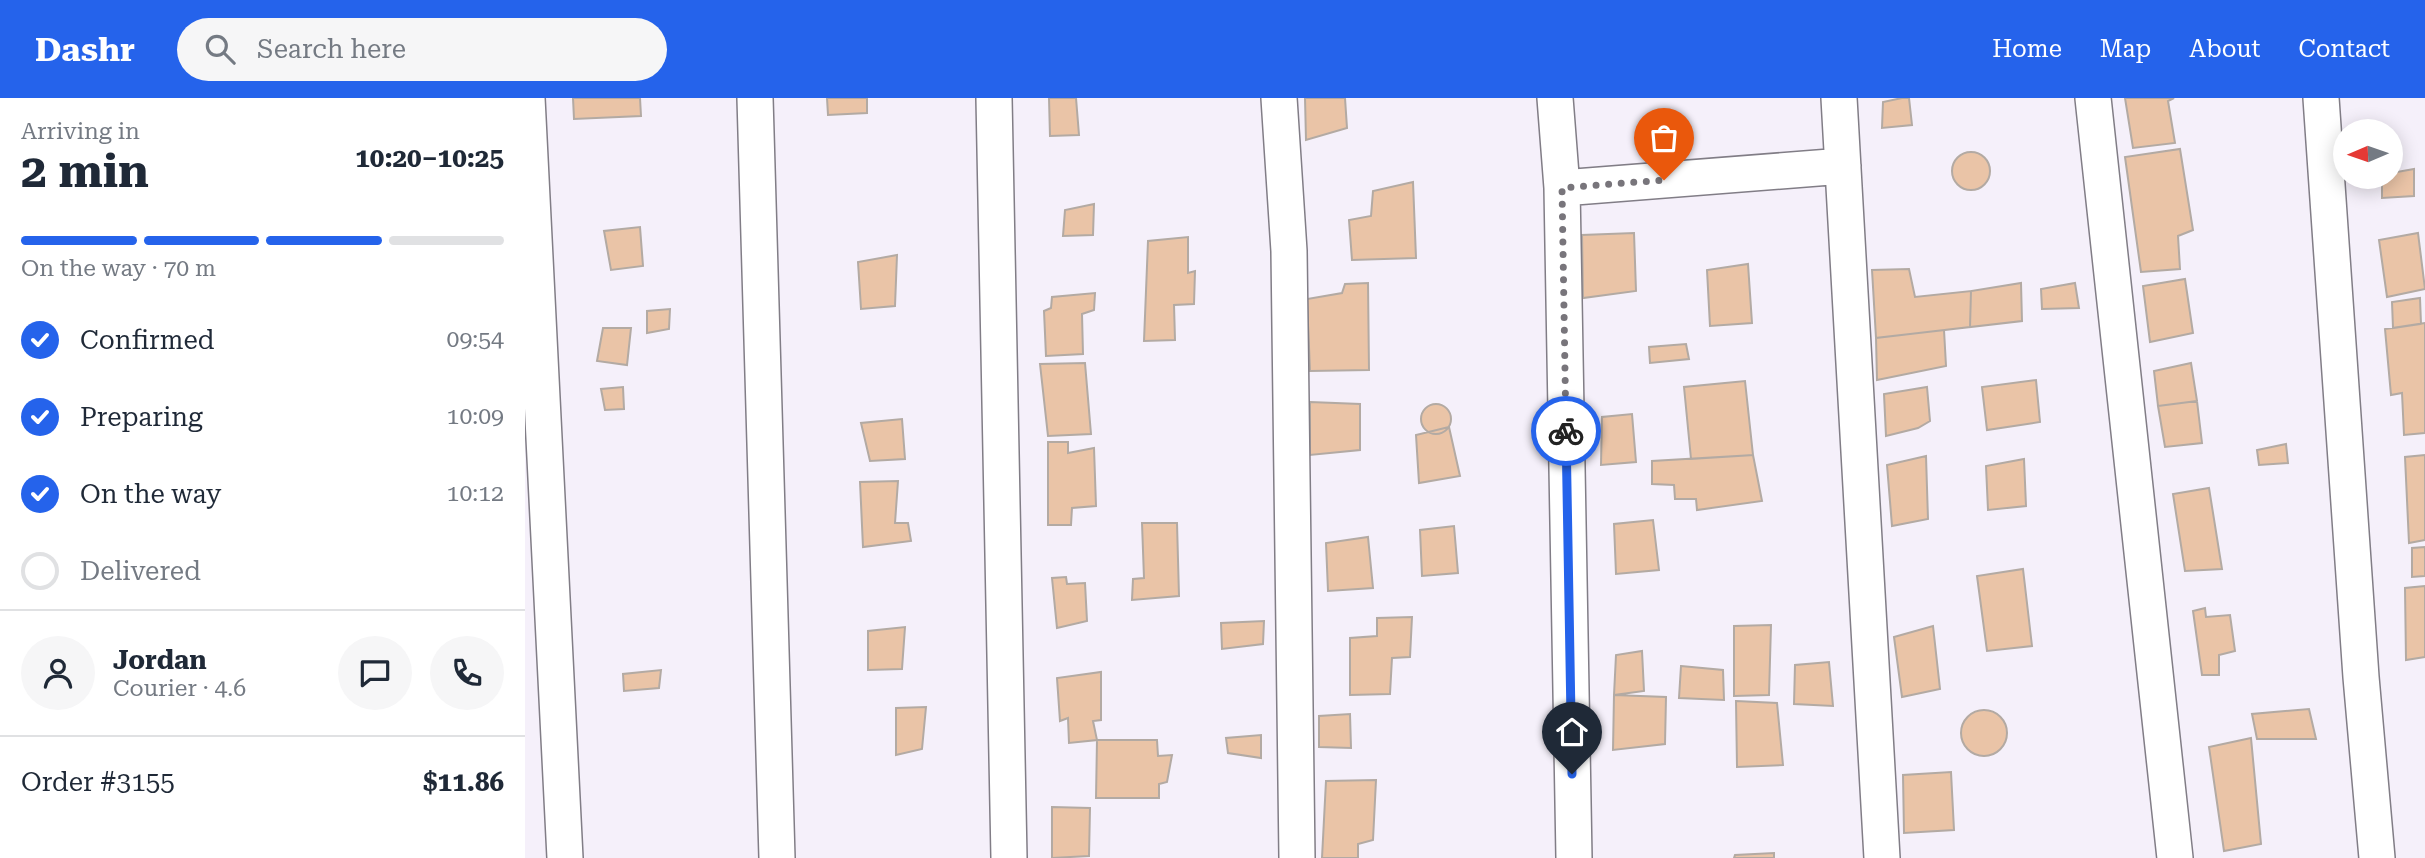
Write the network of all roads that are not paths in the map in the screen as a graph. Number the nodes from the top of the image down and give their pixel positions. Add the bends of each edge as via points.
1 (527, 98) edge
2 (755, 98) edge
3 (994, 98) edge
4 (1279, 98) edge
5 (1555, 98) edge
6 (1839, 98) edge
7 (2093, 98) edge
8 (2321, 98) edge
9 (1843, 166) junction
10 (1562, 188) junction
11 (565, 858) edge
12 (778, 858) edge
13 (1009, 858) edge
14 (1297, 858) edge
15 (1574, 858) edge
16 (1882, 858) edge
17 (2175, 858) edge
18 (2377, 858) edge

1 - 11 street
2 - 12 street
3 - 13 street
4 - 14 street via 1289,251
5 - 10 street
6 - 9 street
7 - 17 street
8 - 18 street
9 - 10 street
9 - 16 street
10 - 15 street

